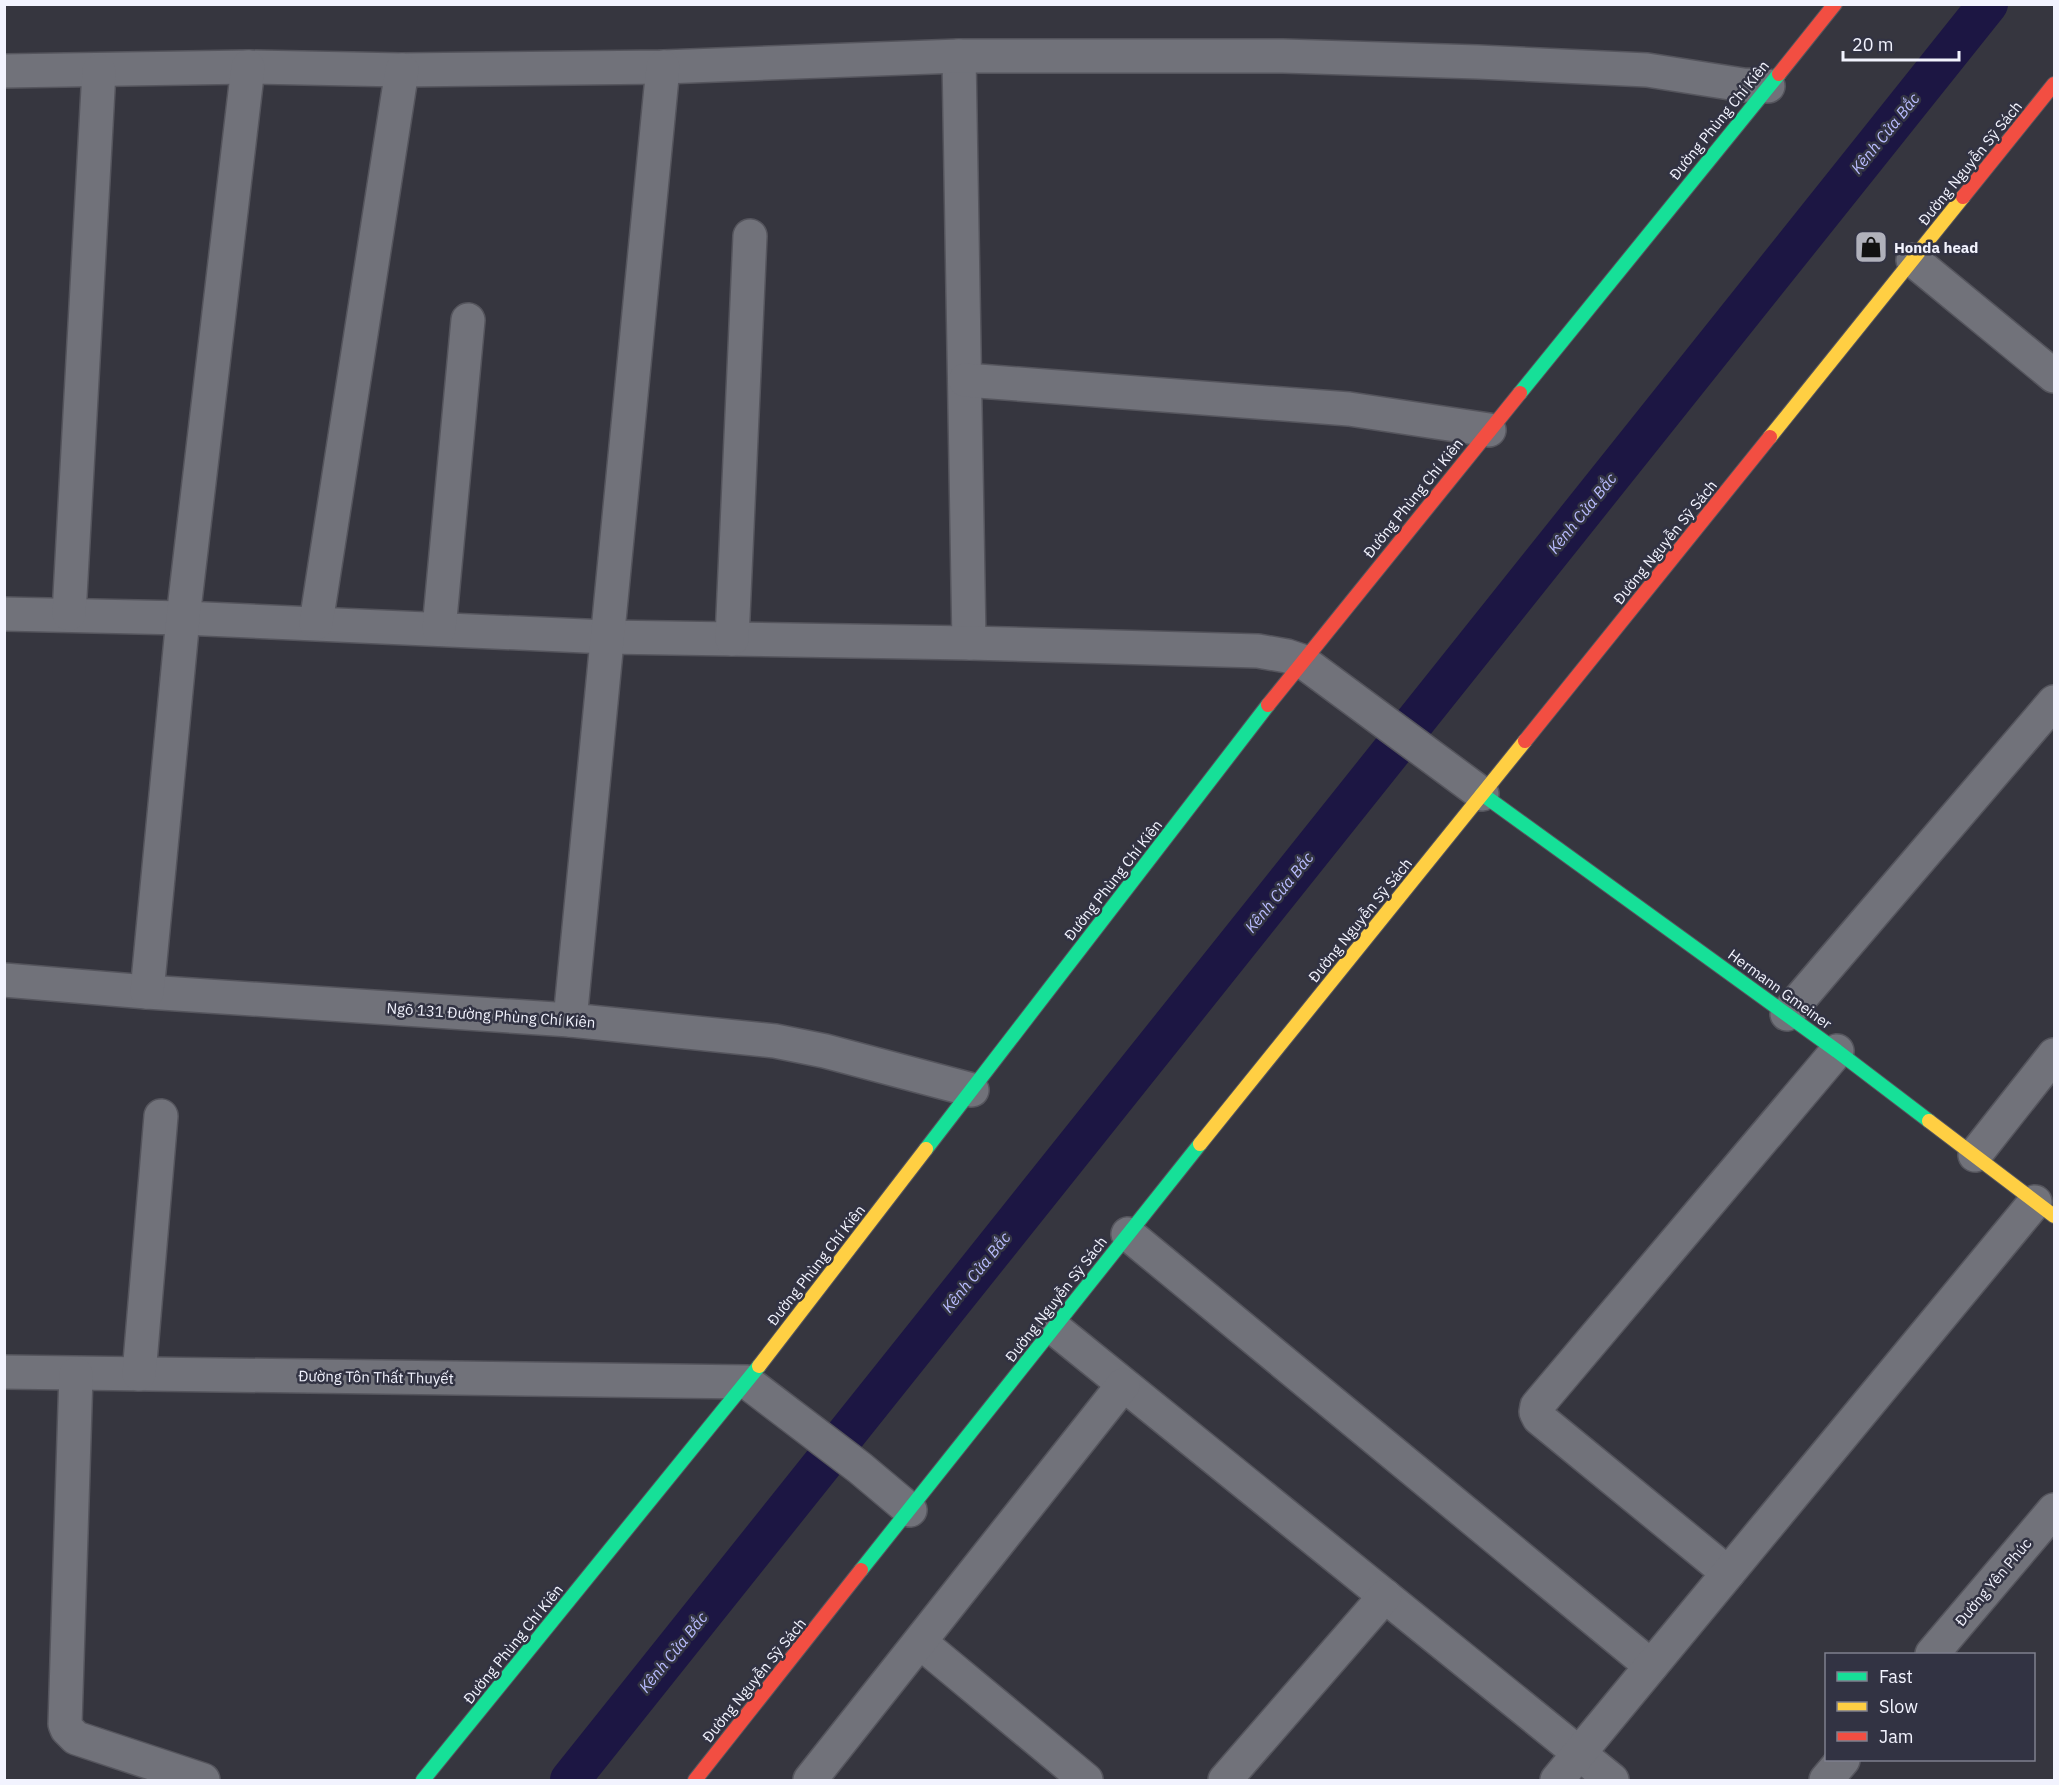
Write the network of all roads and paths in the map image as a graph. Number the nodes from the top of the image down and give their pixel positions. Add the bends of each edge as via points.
1 (1835, 4) edge
2 (959, 56) junction
3 (663, 67) junction
4 (248, 68) junction
5 (402, 70) junction
6 (4, 71) edge
7 (99, 71) junction
8 (2055, 84) edge
9 (1768, 86) junction
10 (750, 236) dead end
11 (1913, 260) junction
12 (468, 320) dead end
13 (2055, 376) edge
14 (965, 380) junction
15 (1489, 430) junction
16 (4, 614) edge
17 (69, 614) junction
18 (183, 618) junction
19 (316, 623) junction
20 (439, 629) junction
21 (607, 637) junction
22 (732, 639) junction
23 (969, 643) junction
24 (1302, 661) junction
25 (2055, 702) edge
26 (1482, 795) junction
27 (4, 980) edge
28 (147, 992) junction
29 (1787, 1014) junction
30 (570, 1020) junction
31 (1837, 1050) junction
32 (2055, 1055) edge
33 (972, 1089) junction
34 (162, 1116) dead end
35 (1974, 1155) junction
36 (2045, 1209) edge
37 (1128, 1234) junction
38 (1054, 1328) junction
39 (4, 1372) edge
40 (76, 1374) junction
41 (139, 1374) junction
42 (747, 1382) junction
43 (1123, 1385) junction
44 (910, 1510) junction
45 (2055, 1510) edge
46 (1728, 1573) junction
47 (1385, 1596) junction
48 (920, 1642) junction
49 (1933, 1653) edge
50 (1651, 1666) junction
51 (1579, 1754) junction
52 (1842, 1761) edge
53 (203, 1780) edge
54 (423, 1780) edge
55 (695, 1780) edge
56 (810, 1780) edge
57 (1086, 1780) edge
58 (1225, 1780) edge
59 (1557, 1780) edge
60 (1612, 1780) edge
61 (1826, 1780) edge

1 - 9 street, Đường Phùng Chí Kiên
2 - 3 street
2 - 9 street via 1283,56 1467,61 1647,70
2 - 14 street
3 - 5 street
3 - 21 street
4 - 5 street
4 - 7 street
4 - 18 street
5 - 19 street
6 - 7 street
7 - 17 street
8 - 11 street, Đường Nguyễn Sỹ Sách
9 - 15 street, Đường Phùng Chí Kiên
10 - 22 street
11 - 13 street
11 - 26 street, Đường Nguyễn Sỹ Sách
12 - 20 street
14 - 15 street via 1349,409
14 - 23 street
15 - 24 street, Đường Phùng Chí Kiên
16 - 17 street
17 - 18 street
18 - 19 street
18 - 28 street
19 - 20 street
20 - 21 street
21 - 22 street
21 - 30 street
22 - 23 street
23 - 24 street via 1258,651
24 - 26 street
24 - 33 street, Đường Phùng Chí Kiên
25 - 29 street
26 - 29 street, Hermann Gmeiner
26 - 37 street, Đường Nguyễn Sỹ Sách
27 - 28 street, Ngõ 131 Đường Phùng Chí Kiên
28 - 30 street, Ngõ 131 Đường Phùng Chí Kiên
29 - 31 street, Hermann Gmeiner
30 - 33 street, Ngõ 131 Đường Phùng Chí Kiên via 775,1041
31 - 35 street, Hermann Gmeiner
31 - 46 street via 1537,1406 1539,1418
32 - 35 street
33 - 42 street, Đường Phùng Chí Kiên
34 - 41 street
35 - 36 street, Hermann Gmeiner
36 - 46 street
37 - 38 street, Đường Nguyễn Sỹ Sách
37 - 50 street
38 - 43 street
38 - 44 street, Đường Nguyễn Sỹ Sách
39 - 40 street, Đường Tôn Thất Thuyết
40 - 41 street, Đường Tôn Thất Thuyết
40 - 53 street via 65,1724 76,1738
41 - 42 street, Đường Tôn Thất Thuyết
42 - 44 street
42 - 54 street, Đường Phùng Chí Kiên
43 - 47 street
43 - 48 street
44 - 55 street, Đường Nguyễn Sỹ Sách
45 - 49 street, Đường Yên Phúc
46 - 50 street
47 - 51 street
47 - 58 street
48 - 56 street
48 - 57 street
50 - 51 street
51 - 59 street
51 - 60 street
52 - 61 street

